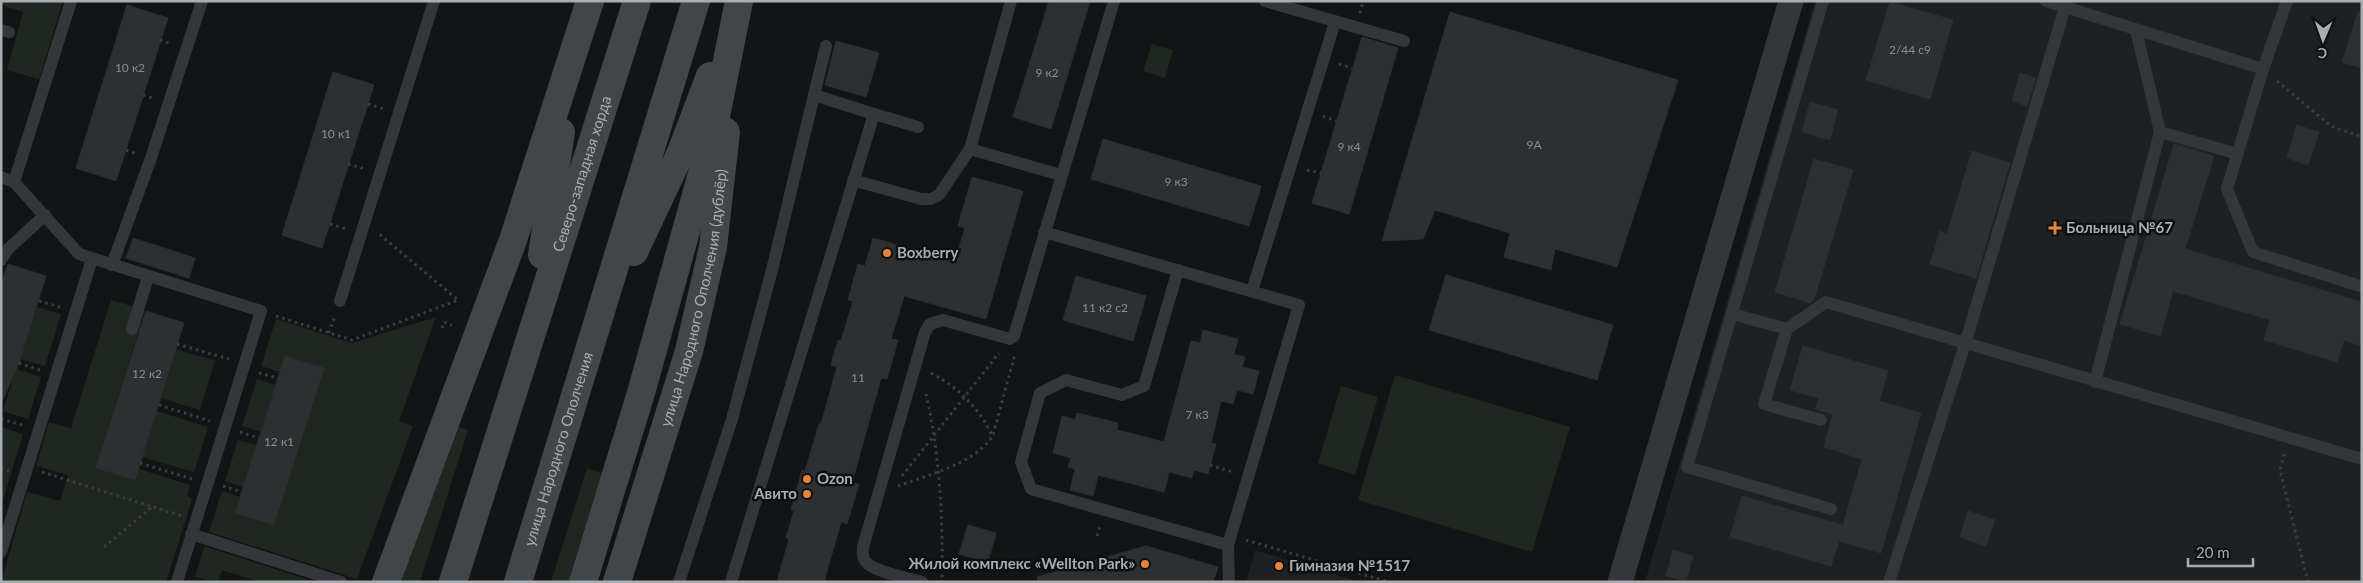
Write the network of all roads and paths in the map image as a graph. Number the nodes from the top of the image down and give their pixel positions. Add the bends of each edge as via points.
1 (71, 1) edge
2 (202, 1) edge
3 (434, 1) edge
4 (590, 1) edge
5 (636, 1) edge
6 (696, 1) edge
7 (1011, 1) edge
8 (1114, 1) edge
9 (1265, 1) edge
10 (1791, 1) edge
11 (1823, 1) edge
12 (2046, 1) edge
13 (2287, 1) edge
14 (738, 4) edge
15 (2065, 7) junction
16 (1335, 22) junction
17 (2136, 30) junction
18 (1404, 42) dead end
19 (576, 44) junction
20 (826, 46) dead end
21 (2263, 69) junction
22 (814, 94) junction
23 (874, 114) junction
24 (918, 127) dead end
25 (2160, 132) junction
26 (2362, 137) edge
27 (970, 149) junction
28 (2238, 154) junction
29 (348, 164) dead end
30 (370, 171) dead end
31 (1061, 175) junction
32 (1, 177) edge
33 (854, 180) junction
34 (14, 182) junction
35 (45, 215) junction
36 (365, 223) junction
37 (330, 224) dead end
38 (351, 231) dead end
39 (1044, 232) junction
40 (92, 259) junction
41 (1, 260) edge
42 (112, 266) junction
43 (1178, 270) junction
44 (148, 276) junction
45 (2360, 286) dead end
46 (1252, 292) junction
47 (39, 301) dead end
48 (340, 301) dead end
49 (66, 309) dead end
50 (261, 311) junction
51 (1732, 314) junction
52 (600, 318) junction
53 (452, 325) dead end
54 (442, 328) dead end
55 (132, 329) dead end
56 (1787, 329) junction
57 (1012, 338) junction
58 (178, 344) dead end
59 (1966, 344) junction
60 (527, 347) junction
61 (19, 363) dead end
62 (244, 364) junction
63 (919, 364) junction
64 (46, 372) dead end
65 (256, 372) dead end
66 (278, 378) dead end
67 (2095, 382) junction
68 (965, 396) junction
69 (159, 405) dead end
70 (1, 419) edge
71 (1820, 420) dead end
72 (225, 426) junction
73 (29, 427) dead end
74 (237, 431) dead end
75 (992, 435) junction
76 (933, 436) junction
77 (259, 438) dead end
78 (2289, 439) junction
79 (2362, 459) edge
80 (140, 463) dead end
81 (1210, 465) dead end
82 (27, 467) junction
83 (939, 471) junction
84 (1248, 476) junction
85 (207, 484) junction
86 (221, 485) dead end
87 (242, 492) dead end
88 (153, 507) junction
89 (1831, 509) dead end
90 (190, 519) dead end
91 (192, 534) junction
92 (1230, 540) junction
93 (104, 547) dead end
94 (1, 552) edge
95 (177, 582) edge
96 (341, 582) edge
97 (386, 582) edge
98 (453, 582) edge
99 (518, 582) edge
100 (583, 582) edge
101 (617, 582) edge
102 (679, 582) edge
103 (730, 582) edge
104 (922, 582) edge
105 (942, 582) edge
106 (1230, 582) edge
107 (1389, 582) edge
108 (1620, 582) edge
109 (1889, 582) edge
110 (2308, 582) edge

1 - 34 lane
2 - 42 lane
3 - 36 lane
4 - 19 main road
5 - 60 main road, Северо-западная хорда
6 - 52 main road
7 - 27 lane
8 - 31 lane
9 - 16 lane
10 - 108 street
11 - 51 lane
12 - 15 lane
13 - 21 lane
14 - 52 main road via 681,152
14 - 100 main road via 711,141 641,394
14 - 101 main road, улица Народного Ополчения (дублёр) via 713,247 689,351
15 - 17 lane
15 - 59 lane
16 - 18 lane
16 - 46 lane
17 - 21 lane
17 - 25 lane
19 - 60 main road
19 - 97 main road via 513,240
20 - 22 lane
21 - 26 path via 2331,126
21 - 28 lane
22 - 23 lane
22 - 102 lane via 732,419
23 - 24 lane
23 - 33 lane
25 - 28 lane
25 - 67 lane
27 - 31 lane
27 - 33 lane via 939,195 931,199
28 - 45 lane via 2227,189 2253,252
29 - 30 path
31 - 39 lane
32 - 34 lane
33 - 103 lane
34 - 35 lane
35 - 40 lane via 79,254
35 - 41 lane via 8,249
36 - 48 lane
36 - 50 path via 458,300 352,340
37 - 38 path
39 - 43 lane
39 - 57 lane
40 - 42 lane
40 - 82 lane
42 - 44 lane
43 - 46 lane
43 - 92 lane via 1144,386 1122,395 1066,380 1040,393 1021,462 1030,489
44 - 50 lane
44 - 55 lane
46 - 84 lane via 1299,305
47 - 49 path
50 - 62 lane
51 - 56 lane
51 - 89 lane via 1688,467
52 - 99 main road, улица Народного Ополчения
53 - 54 path via 444,322
56 - 59 lane via 1826,302
56 - 71 lane via 1764,404
57 - 63 lane via 943,320 936,321 925,332
57 - 68 path
57 - 75 path via 1015,354
58 - 62 path
59 - 67 lane
59 - 109 lane
60 - 98 main road
61 - 64 path
62 - 72 lane
63 - 68 path
63 - 76 path
63 - 104 lane via 863,547 863,557 874,568
65 - 66 path
67 - 78 lane
68 - 75 path via 982,415
68 - 76 path
69 - 72 path
70 - 73 path
72 - 85 lane
74 - 77 path
75 - 83 path via 986,445 969,458
76 - 83 path
76 - 83 path via 892,488
78 - 79 lane
78 - 110 path via 2280,470
80 - 85 path
81 - 84 path
82 - 88 path
82 - 94 lane
83 - 105 path
84 - 92 lane
85 - 91 lane
86 - 87 path
88 - 90 path
88 - 93 path
91 - 95 lane
91 - 96 lane
92 - 106 lane
92 - 107 path

